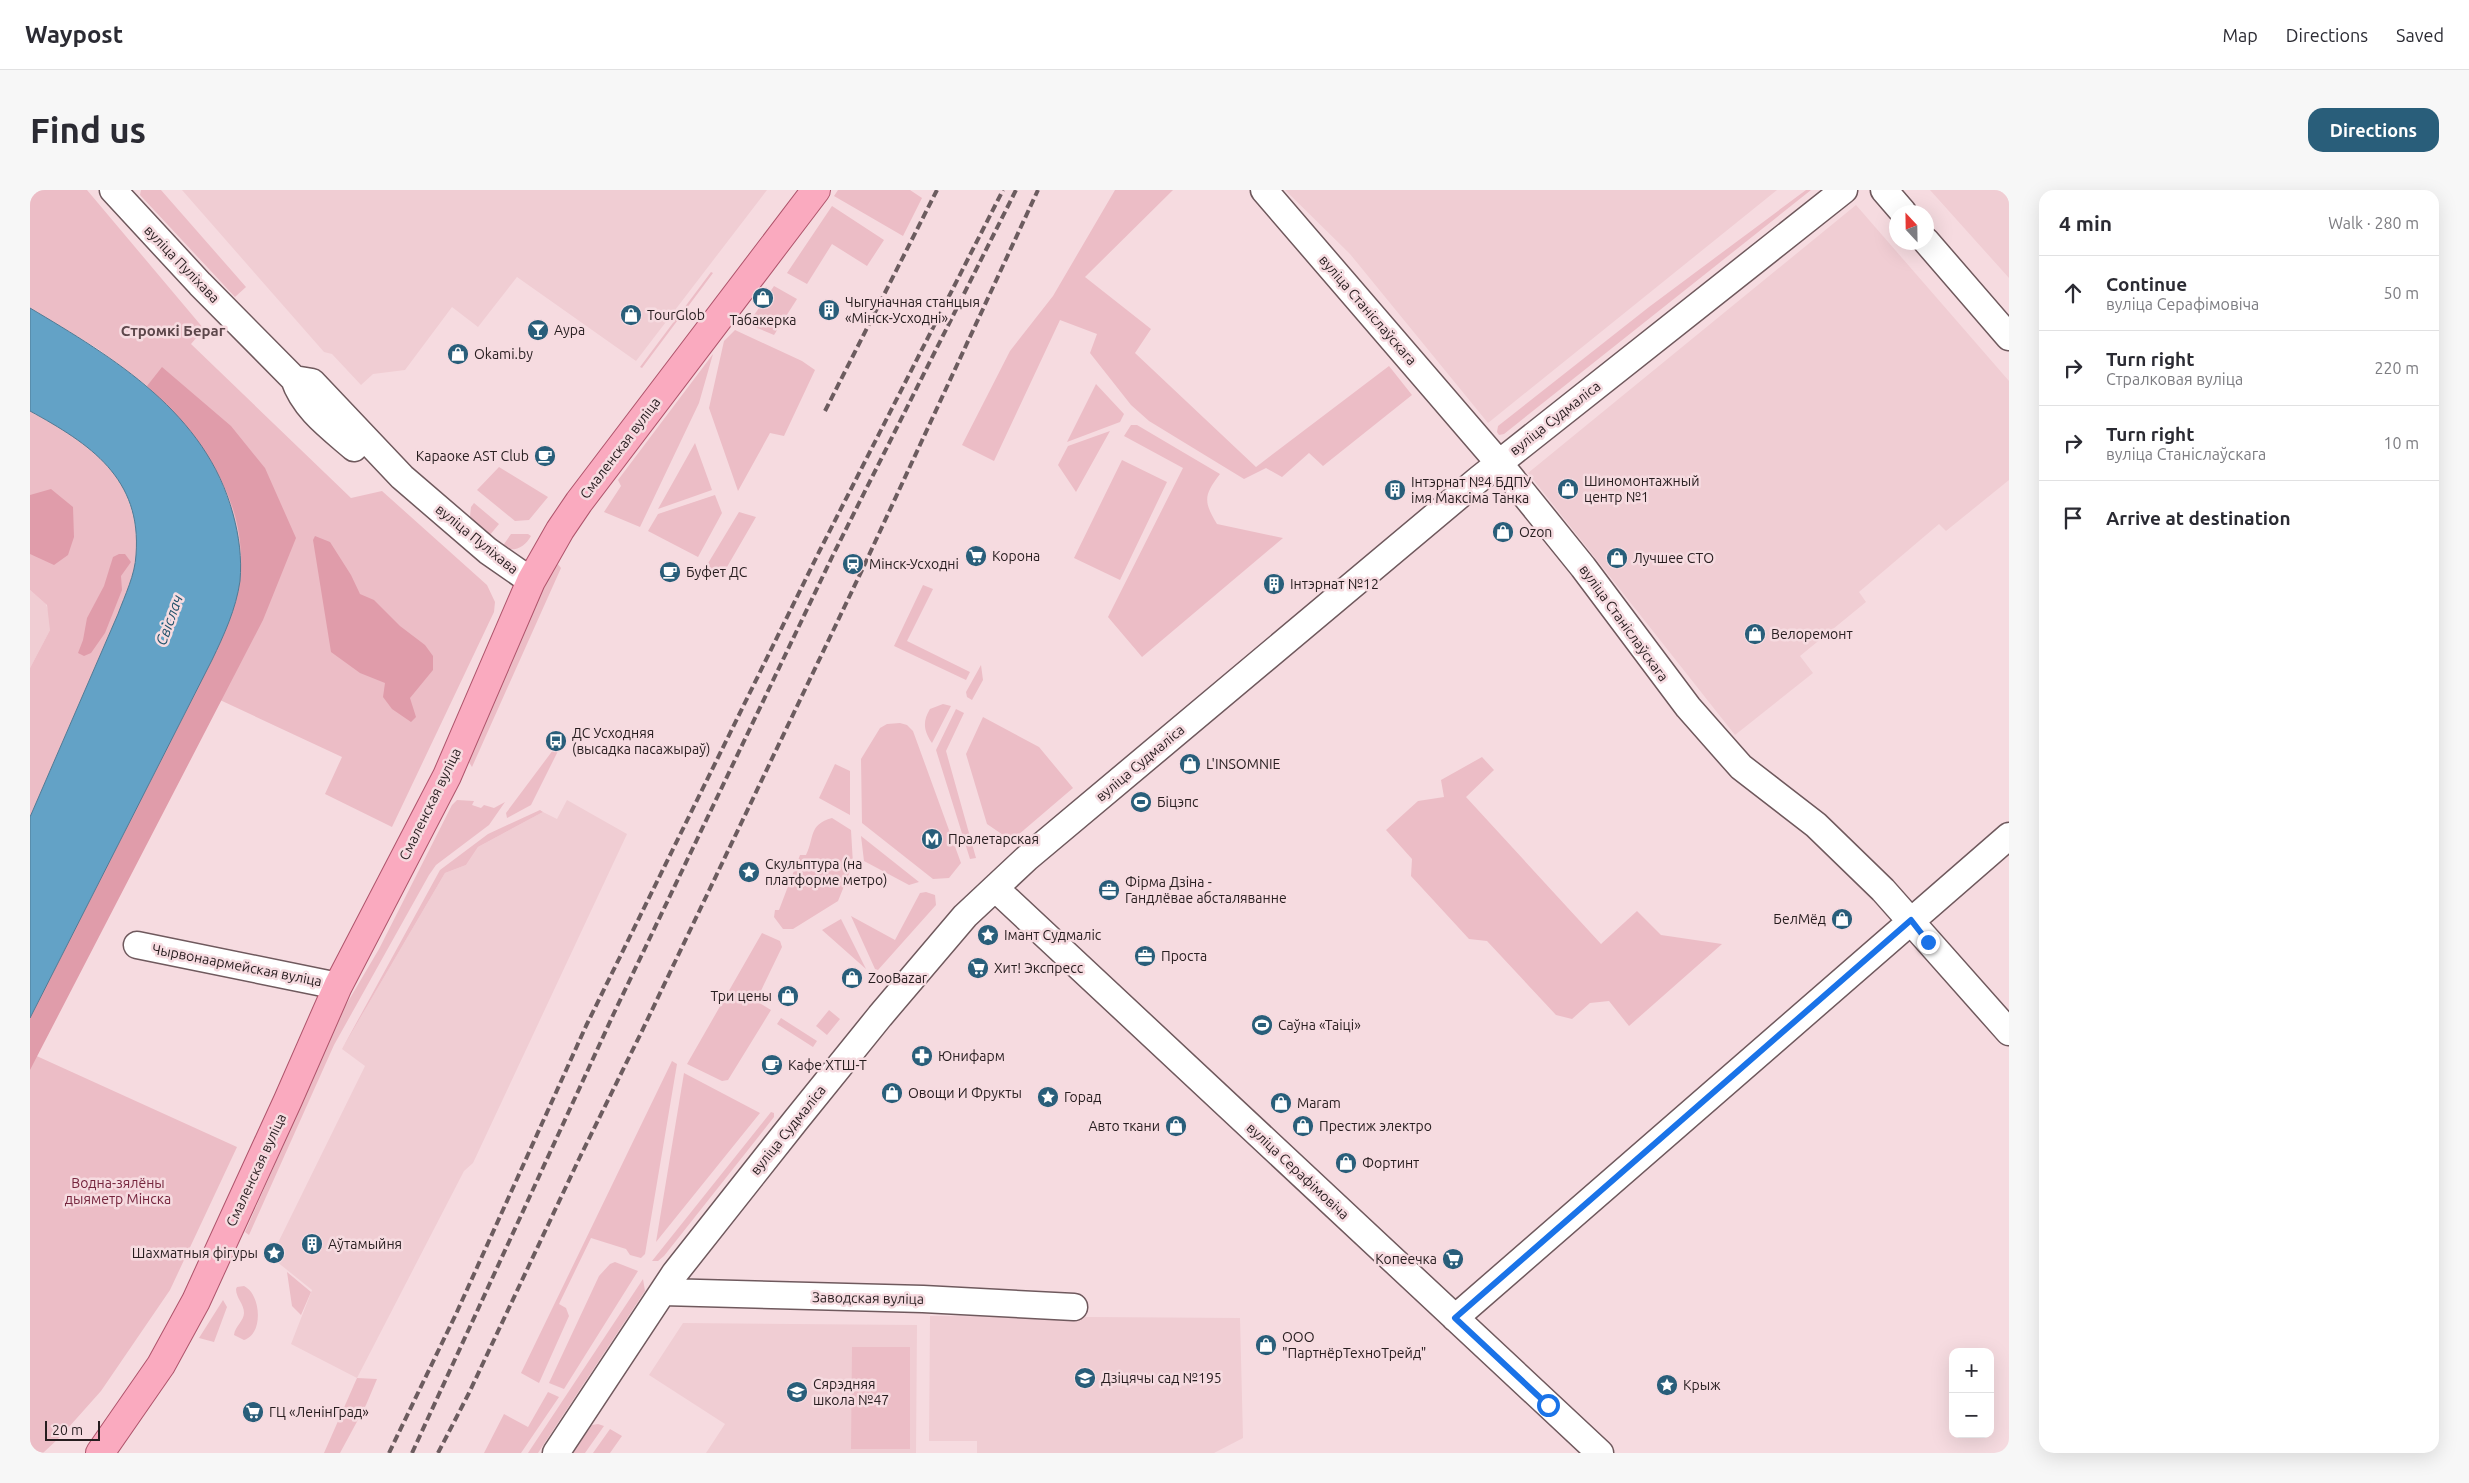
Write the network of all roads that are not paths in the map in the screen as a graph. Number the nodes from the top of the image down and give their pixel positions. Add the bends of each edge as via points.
1 (113, 190) edge
2 (816, 190) edge
3 (1264, 190) edge
4 (1844, 190) edge
5 (1884, 190) edge
6 (1897, 205) edge
7 (1934, 249) edge
8 (2009, 337) edge
9 (1499, 463) junction
10 (531, 582) junction
11 (2009, 836) edge
12 (995, 888) junction
13 (1911, 920) junction
14 (136, 945) dead end
15 (338, 986) junction
16 (2009, 1032) edge
17 (663, 1292) junction
18 (1074, 1307) dead end
19 (1455, 1318) junction
20 (100, 1453) edge
21 (556, 1453) edge
22 (1600, 1453) edge

1 - 10 street, вуліца Пуліхава via 200,284 303,381 300,396 326,424 357,451 402,477 488,551
2 - 10 main road, Смаленская вуліца via 579,502
3 - 9 street, вуліца Станіслаўскага
4 - 9 street, вуліца Судмаліса
5 - 6 street
7 - 8 street
9 - 12 street, вуліца Судмаліса
9 - 13 street, вуліца Станіслаўскага via 1583,567 1675,692 1741,767 1816,825
10 - 15 main road, Смаленская вуліца via 447,776
11 - 13 street
12 - 17 street, вуліца Судмаліса via 965,916 880,1016
12 - 19 street, вуліца Серафімовіча
13 - 16 street, вуліца Станіслаўскага
13 - 19 street
14 - 15 street, Чырвонаармейская вуліца
15 - 20 main road, Смаленская вуліца via 196,1301 161,1365
17 - 18 street, Заводская вуліца
17 - 21 street, вуліца Судмаліса
19 - 22 street, вуліца Серафімовіча

